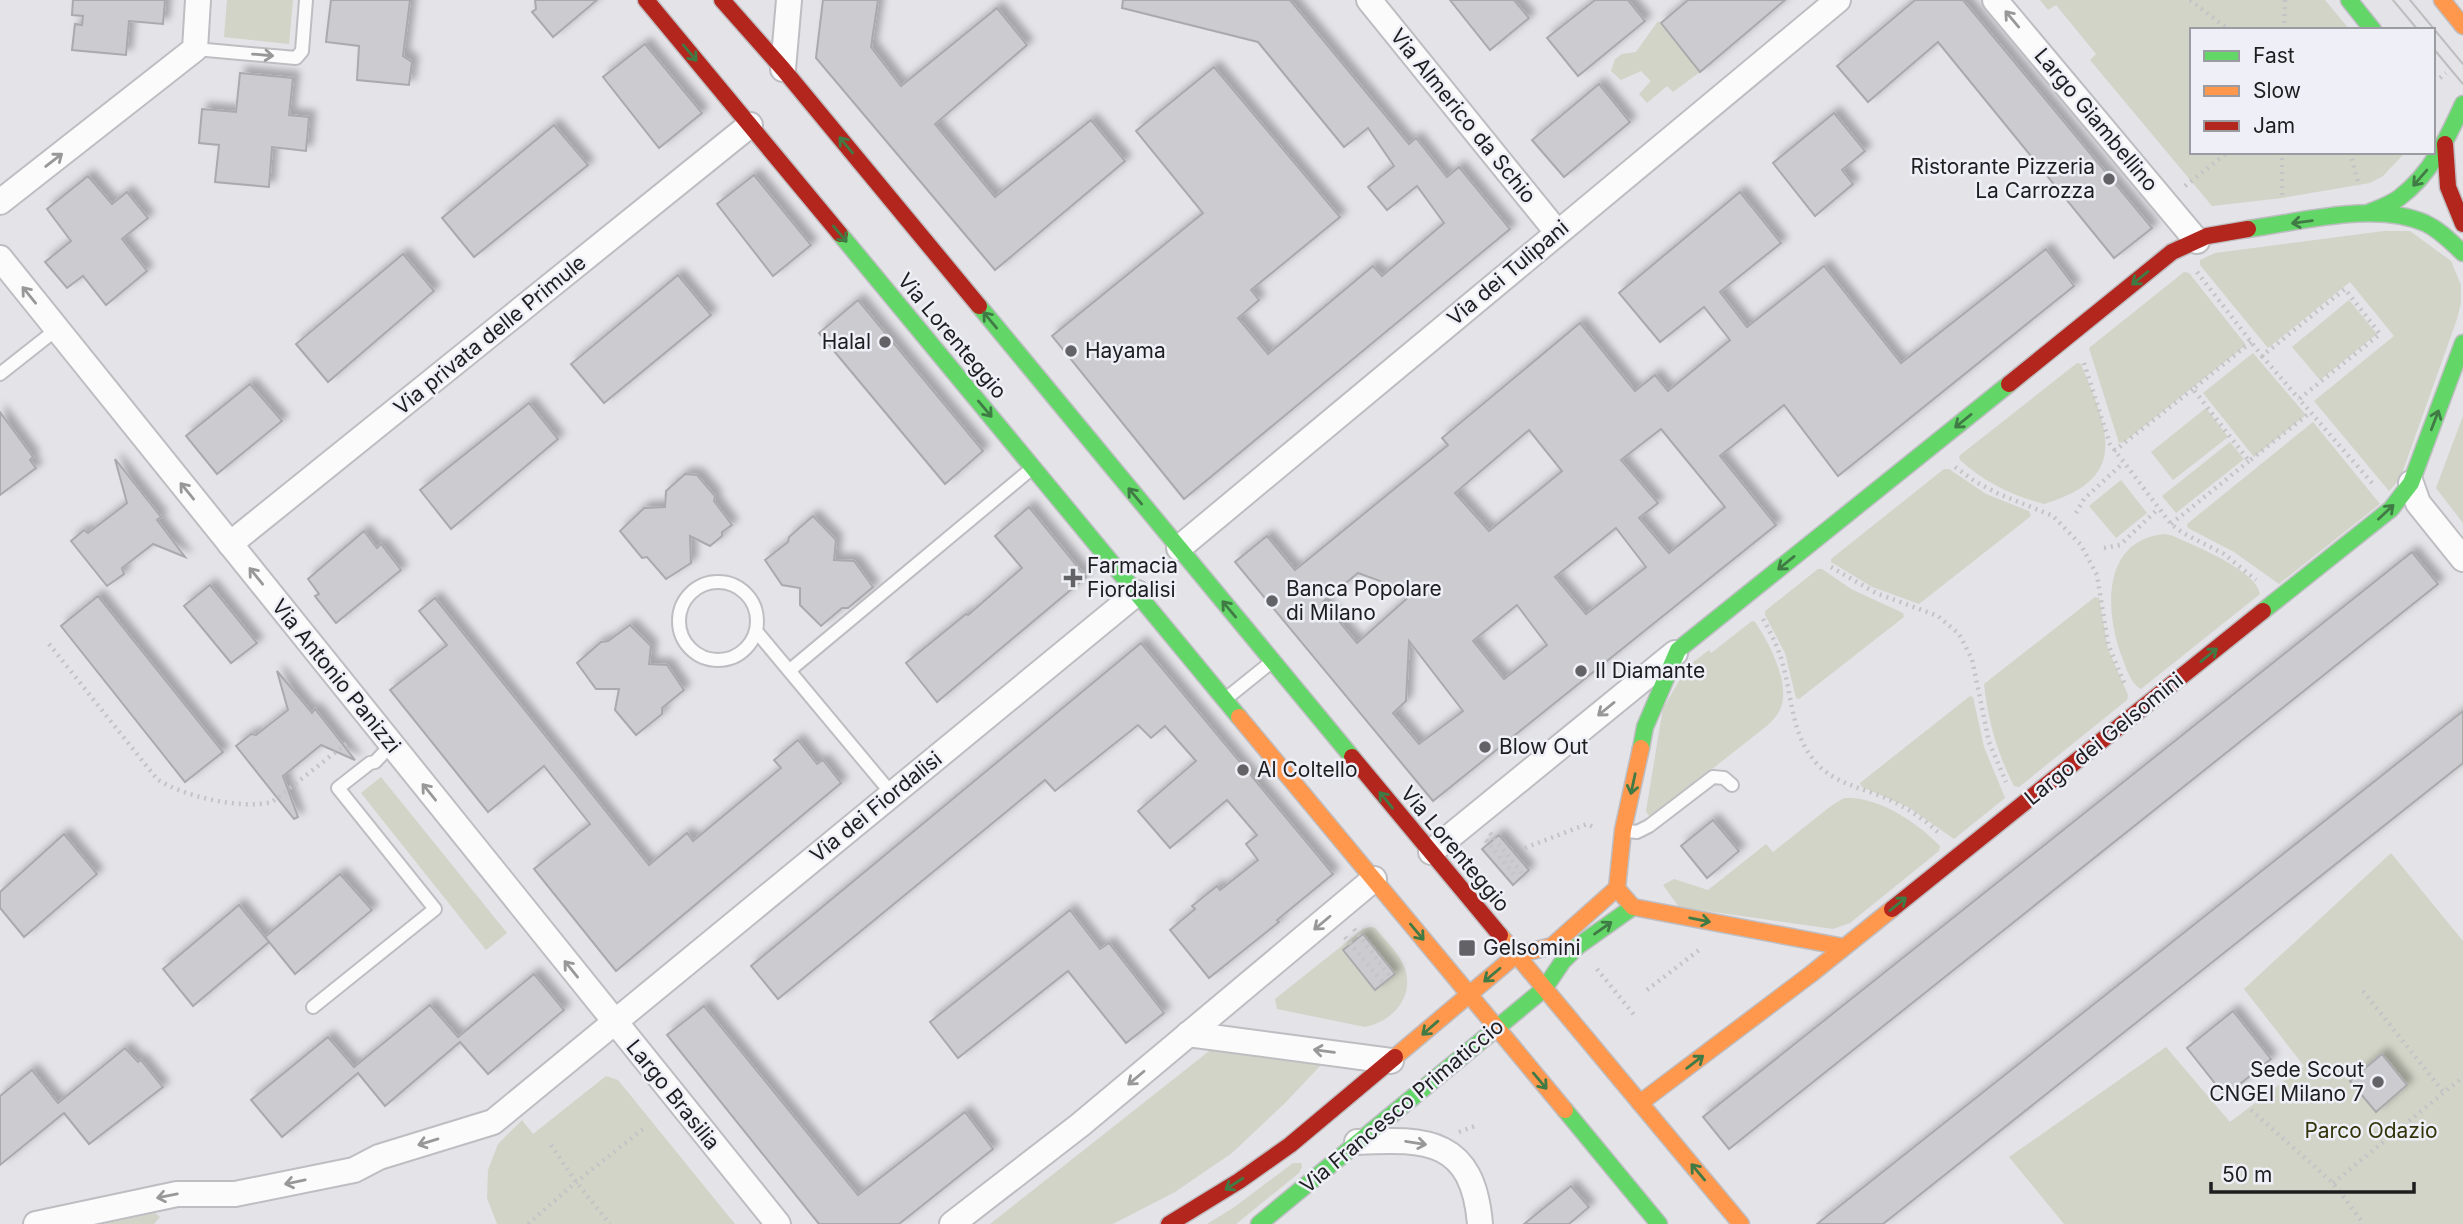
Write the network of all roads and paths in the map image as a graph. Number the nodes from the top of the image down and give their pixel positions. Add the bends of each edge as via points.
1 (198, 0) edge
2 (306, 0) edge
3 (646, 0) edge
4 (789, 0) edge
5 (1369, 0) edge
6 (1838, 0) edge
7 (1995, 0) edge
8 (2190, 0) edge
9 (2285, 0) edge
10 (2349, 0) edge
11 (2442, 0) edge
12 (725, 2) edge
13 (2463, 26) edge
14 (2226, 28) edge
15 (2284, 28) edge
16 (2371, 28) edge
17 (195, 49) junction
18 (783, 69) junction
19 (2446, 73) dead end
20 (2440, 78) dead end
21 (2463, 104) edge
22 (2439, 111) dead end
23 (750, 125) junction
24 (2452, 126) junction
25 (2463, 139) edge
26 (2445, 144) junction
27 (2225, 154) edge
28 (2282, 154) edge
29 (2351, 154) edge
30 (2185, 186) dead end
31 (2361, 194) dead end
32 (0, 202) edge
33 (2281, 203) dead end
34 (2370, 212) junction
35 (2463, 224) edge
36 (1557, 232) junction
37 (2197, 241) junction
38 (2463, 253) edge
39 (0, 258) edge
40 (2192, 266) dead end
41 (57, 329) junction
42 (2251, 342) junction
43 (2463, 345) edge
44 (2079, 353) dead end
45 (2262, 356) junction
46 (0, 373) edge
47 (2193, 389) junction
48 (2299, 399) junction
49 (2311, 412) junction
50 (2114, 451) junction
51 (1946, 458) dead end
52 (2249, 461) junction
53 (2123, 462) junction
54 (1033, 467) junction
55 (2411, 483) junction
56 (2377, 489) dead end
57 (2160, 508) junction
58 (2076, 513) dead end
59 (2171, 524) junction
60 (230, 544) junction
61 (1179, 548) junction
62 (2104, 548) dead end
63 (1823, 559) dead end
64 (2463, 559) edge
65 (2265, 588) dead end
66 (1137, 593) junction
67 (1757, 611) dead end
68 (756, 631) junction
69 (50, 644) dead end
70 (1678, 650) junction
71 (1272, 661) junction
72 (790, 670) junction
73 (2131, 695) dead end
74 (1225, 699) junction
75 (357, 740) dead end
76 (391, 745) junction
77 (1731, 785) dead end
78 (2011, 792) dead end
79 (892, 794) junction
80 (1599, 830) dead end
81 (1623, 830) junction
82 (1490, 832) dead end
83 (1483, 837) dead end
84 (1948, 842) dead end
85 (1525, 848) dead end
86 (1431, 852) junction
87 (1522, 873) dead end
88 (1516, 877) dead end
89 (1374, 879) junction
90 (1617, 888) junction
91 (1633, 907) junction
92 (1354, 929) dead end
93 (1345, 936) dead end
94 (1844, 947) junction
95 (1701, 948) dead end
96 (1516, 955) junction
97 (1594, 964) dead end
98 (1390, 976) dead end
99 (1382, 982) dead end
100 (1544, 989) junction
101 (1647, 990) dead end
102 (2363, 991) dead end
103 (1469, 995) junction
104 (313, 1007) dead end
105 (1634, 1016) dead end
106 (614, 1022) junction
107 (1496, 1028) junction
108 (1188, 1034) junction
109 (1391, 1061) junction
110 (2463, 1077) edge
111 (2444, 1093) junction
112 (1640, 1103) junction
113 (2251, 1110) dead end
114 (1478, 1125) dead end
115 (647, 1126) dead end
116 (1451, 1136) dead end
117 (1357, 1142) junction
118 (551, 1145) dead end
119 (1290, 1145) junction
120 (576, 1182) junction
121 (2333, 1184) junction
122 (1307, 1185) junction
123 (36, 1224) edge
124 (528, 1224) edge
125 (610, 1224) edge
126 (778, 1224) edge
127 (952, 1224) edge
128 (1169, 1224) edge
129 (1259, 1224) edge
130 (1480, 1224) edge
131 (1659, 1224) edge
132 (1741, 1224) edge
133 (2364, 1224) edge

1 - 17 street
17 -> 2 lane via 296,58 302,51
3 -> 23 street, Via Lorenteggio
4 - 18 street
5 - 36 street, Via Almerico da Schio
6 - 36 street, Via dei Tulipani
37 -> 7 street, Largo Giambellino
8 - 14 path
9 - 15 path
10 - 16 street
11 - 13 street
12 - 18 street, Via Lorenteggio
32 -> 17 street
61 -> 18 street, Via Lorenteggio
19 - 20 path
21 - 24 street
22 - 24 street
23 -> 54 street, Via Lorenteggio
23 - 60 street, Via privata delle Primule
24 - 25 street
24 - 26 street
26 -> 34 street via 2409,191
26 - 35 street via 2448,187
27 - 30 path
28 - 33 path
29 - 31 path
34 -> 37 street via 2210,235
34 - 38 street via 2398,215 2440,230
36 - 61 street, Via dei Tulipani
37 -> 70 street via 2172,252
41 -> 39 street, Via Antonio Panizzi
40 - 42 path
41 - 46 lane
60 -> 41 street, Via Antonio Panizzi
42 - 45 path
42 - 47 path
55 -> 43 street, Largo dei Gelsomini
44 - 50 path
45 - 48 path
45 - 48 path via 2344,289 2380,334
47 - 50 path
47 - 52 path
48 - 49 path
49 - 52 path
49 - 56 path
50 - 53 path
51 - 73 path via 1987,488 2053,516 2077,540 2097,575 2108,644
52 - 59 path
53 - 57 path
53 - 58 path via 2084,499
54 - 66 street, Via Lorenteggio
54 - 72 lane
55 - 64 street via 2418,503
94 -> 55 street, Largo dei Gelsomini via 2391,509
57 - 59 path
57 - 62 path via 2120,545
59 - 65 path via 2235,561
76 -> 60 street, Via Antonio Panizzi
71 -> 61 street, Via Lorenteggio
63 - 78 path via 1865,587 1937,616 1959,634 1974,666 1993,755
66 - 74 street, Via Lorenteggio
66 - 79 street, Via dei Fiordalisi
67 - 84 path via 1780,654 1798,733 1818,765 1845,784 1916,814
68 - 68 lane via 750,598 742,589 720,582 689,595 680,616 680,627 691,648 711,659 743,650
68 - 72 lane
69 - 75 path via 157,779 182,792 241,803 272,802 351,740
70 -> 81 street via 1645,727
70 -> 86 street
71 - 74 lane
86 -> 71 street, Via Lorenteggio
72 - 79 lane
74 - 89 street, Via Lorenteggio
76 - 104 lane via 338,788 435,909
106 -> 76 street, Via Antonio Panizzi
77 - 81 lane via 1724,778 1713,777 1649,826 1637,832
79 - 106 street, Via dei Fiordalisi
80 - 85 path via 1587,824
81 - 90 street
82 - 87 path
83 - 88 path
86 - 96 street, Via Lorenteggio
89 -> 103 street, Via Lorenteggio
89 -> 108 street
90 - 91 street
90 - 96 street via 1552,946
91 -> 94 street
100 -> 91 street via 1578,946
92 - 98 path
93 - 99 path
112 -> 94 street, Largo dei Gelsomini
95 - 101 path
96 - 100 street, Via Lorenteggio
96 -> 103 street, Via Francesco Primaticcio
97 - 105 path
100 - 107 street, Via Francesco Primaticcio
100 - 112 street, Via Lorenteggio
102 - 111 path
103 - 107 street, Via Lorenteggio
103 -> 109 street, Via Francesco Primaticcio
106 -> 123 street, Largo Brasilia via 493,1122 379,1157 354,1170 235,1194 177,1194
106 - 126 street, Largo Brasilia
107 - 117 street, Via Francesco Primaticcio
107 -> 131 street, Via Lorenteggio
109 -> 108 street, Via Francesco Primaticcio
108 -> 127 street
109 - 119 street, Via Francesco Primaticcio
110 - 111 path
111 - 121 path
132 -> 112 street, Via Lorenteggio
113 - 121 path
114 - 116 path
115 - 120 path
117 - 122 street, Via Francesco Primaticcio
117 -> 130 street via 1417,1142 1454,1157 1471,1178
118 - 120 path
119 - 122 street via 1305,1159
119 -> 128 street, Via Francesco Primaticcio
120 - 124 path
120 - 125 path
121 - 133 path
122 - 129 street, Via Francesco Primaticcio

